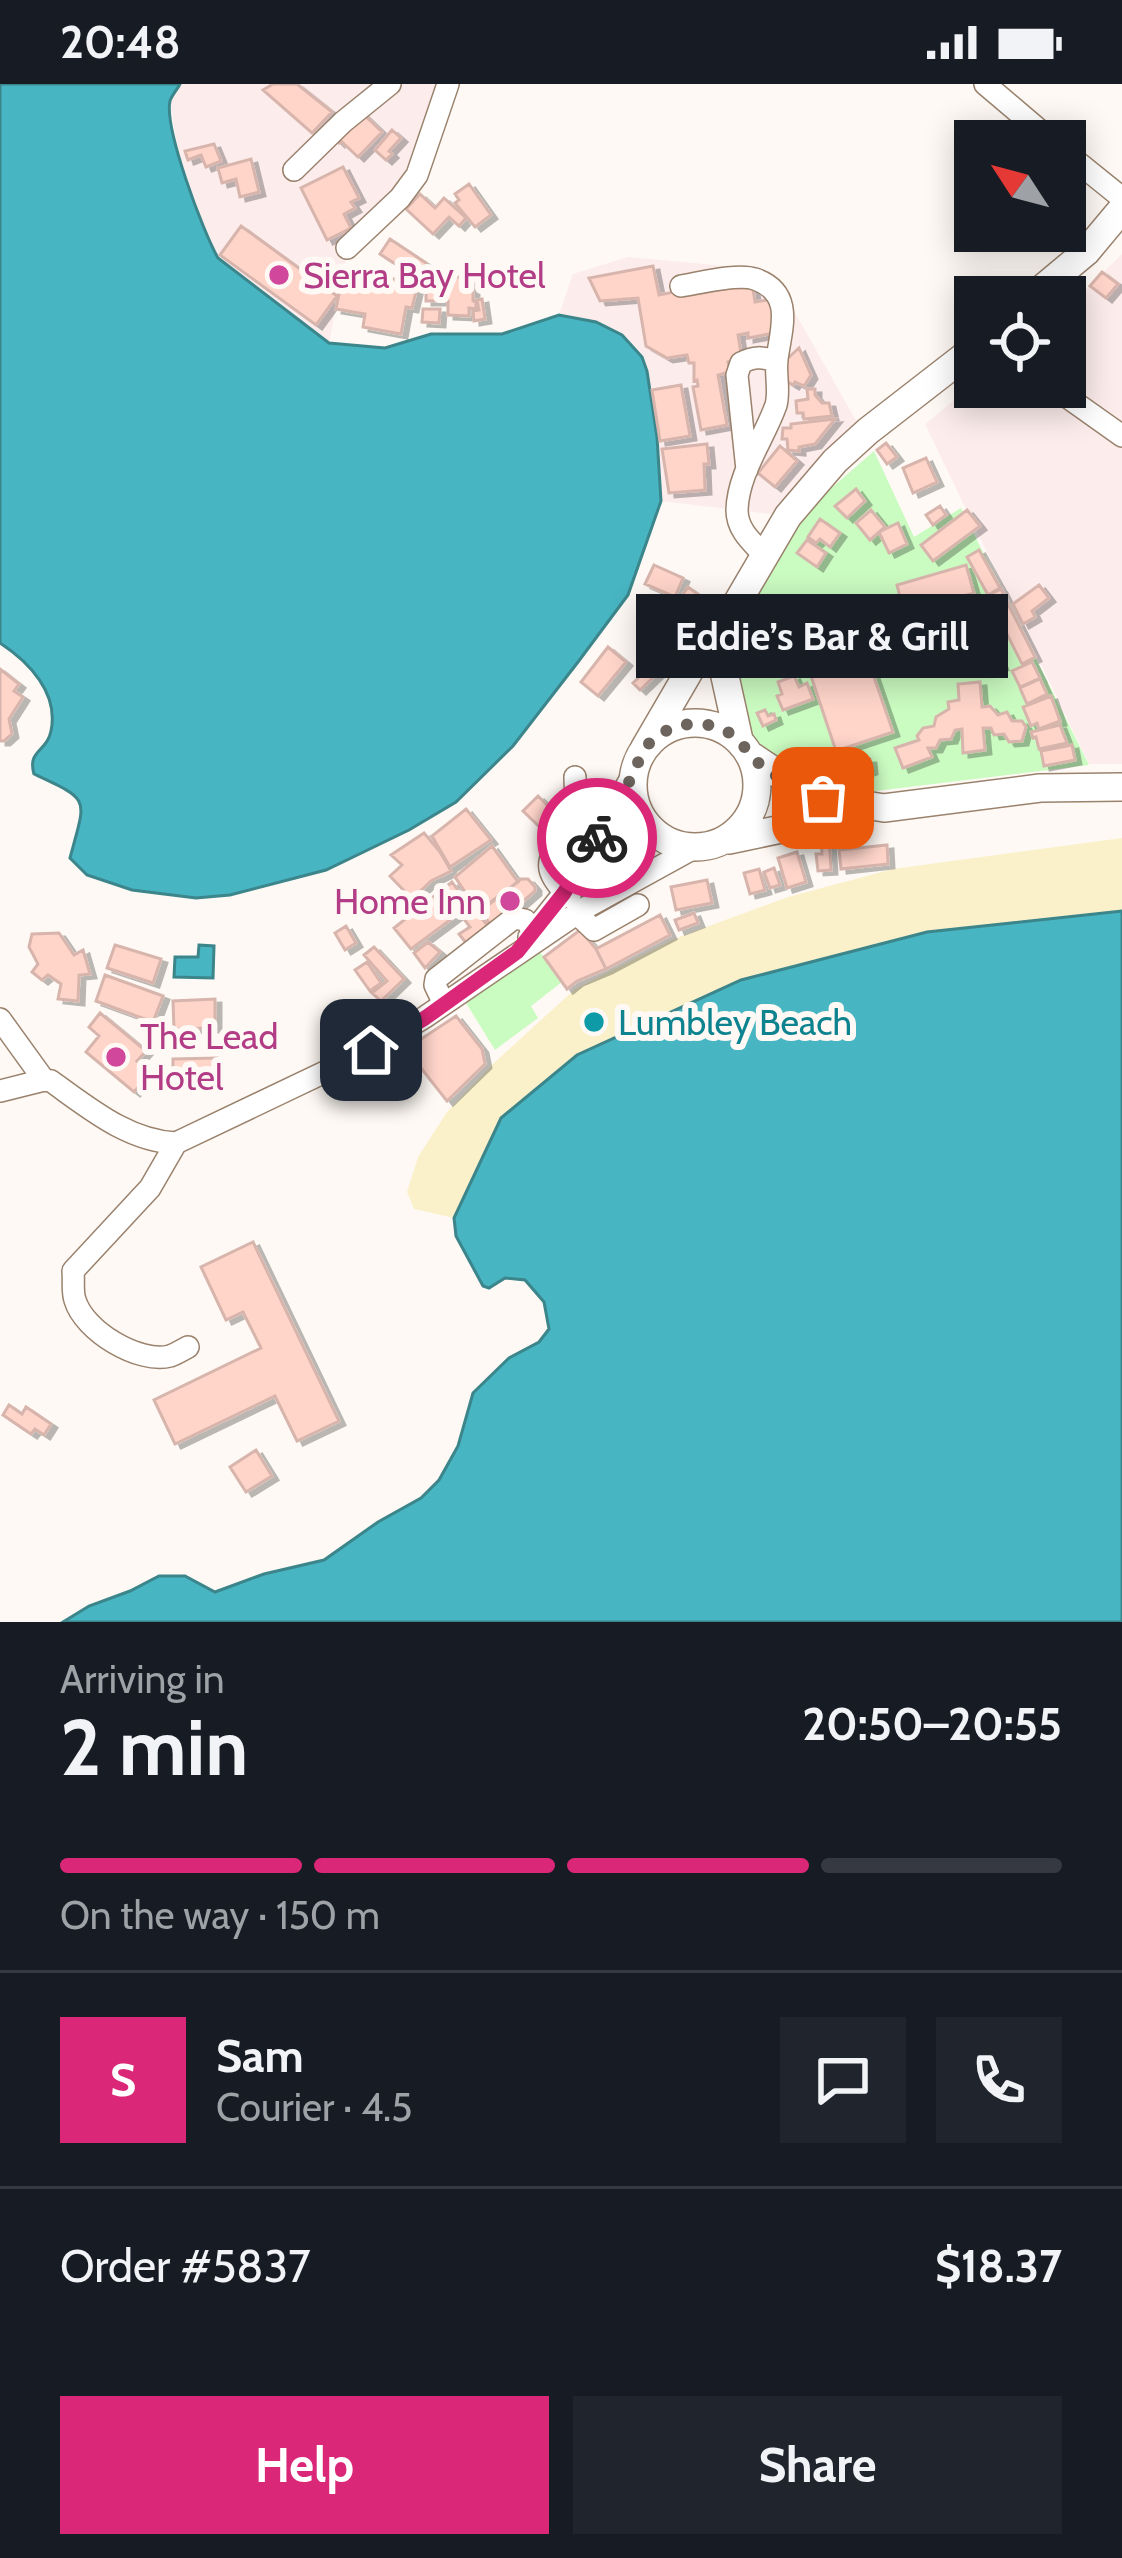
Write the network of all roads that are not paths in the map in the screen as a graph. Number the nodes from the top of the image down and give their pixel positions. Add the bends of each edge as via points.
1 (390, 84) edge
2 (448, 84) edge
3 (985, 84) edge
4 (1027, 120) edge
5 (1086, 169) edge
6 (294, 170) dead end
7 (1122, 198) edge
8 (1122, 209) edge
9 (347, 248) dead end
10 (1058, 276) edge
11 (681, 286) dead end
12 (777, 361) junction
13 (954, 364) edge
14 (1083, 408) edge
15 (1122, 436) edge
16 (747, 471) junction
17 (764, 556) junction
18 (727, 620) junction
19 (745, 748) junction
20 (639, 759) junction
21 (575, 777) dead end
22 (1122, 788) edge
23 (884, 808) junction
24 (725, 840) junction
25 (694, 848) junction
26 (564, 893) junction
27 (638, 905) dead end
28 (580, 911) junction
29 (534, 931) junction
30 (517, 952) junction
31 (444, 1004) junction
32 (0, 1019) edge
33 (44, 1080) junction
34 (0, 1091) edge
35 (176, 1143) junction
36 (188, 1347) dead end

1 - 6 street
2 - 9 street via 417,175
3 - 4 street
5 - 7 street
8 - 10 main road
11 - 12 street via 761,282 784,315
12 - 16 street via 778,401
12 - 16 street via 740,363
13 - 17 main road via 835,461
14 - 15 street
16 - 17 street via 740,526
17 - 18 main road
18 - 19 main road via 724,672
18 - 20 main road
19 - 20 main road via 724,730 690,723 658,736
19 - 23 main road via 804,791
19 - 24 main road via 758,779 755,803
20 - 25 main road via 633,793 640,814 672,844
20 - 26 street
21 - 26 street via 574,817 550,854
22 - 23 main road via 1040,788
23 - 24 main road
24 - 25 main road
25 - 28 street
26 - 28 street
26 - 29 street
27 - 28 street via 594,930
28 - 30 street
29 - 30 street
29 - 31 street via 514,918 436,979
30 - 31 street
31 - 35 street via 371,1050
32 - 33 street
33 - 34 street
33 - 35 street via 125,1130
35 - 36 street via 150,1188 74,1270 75,1301 117,1346 170,1356

